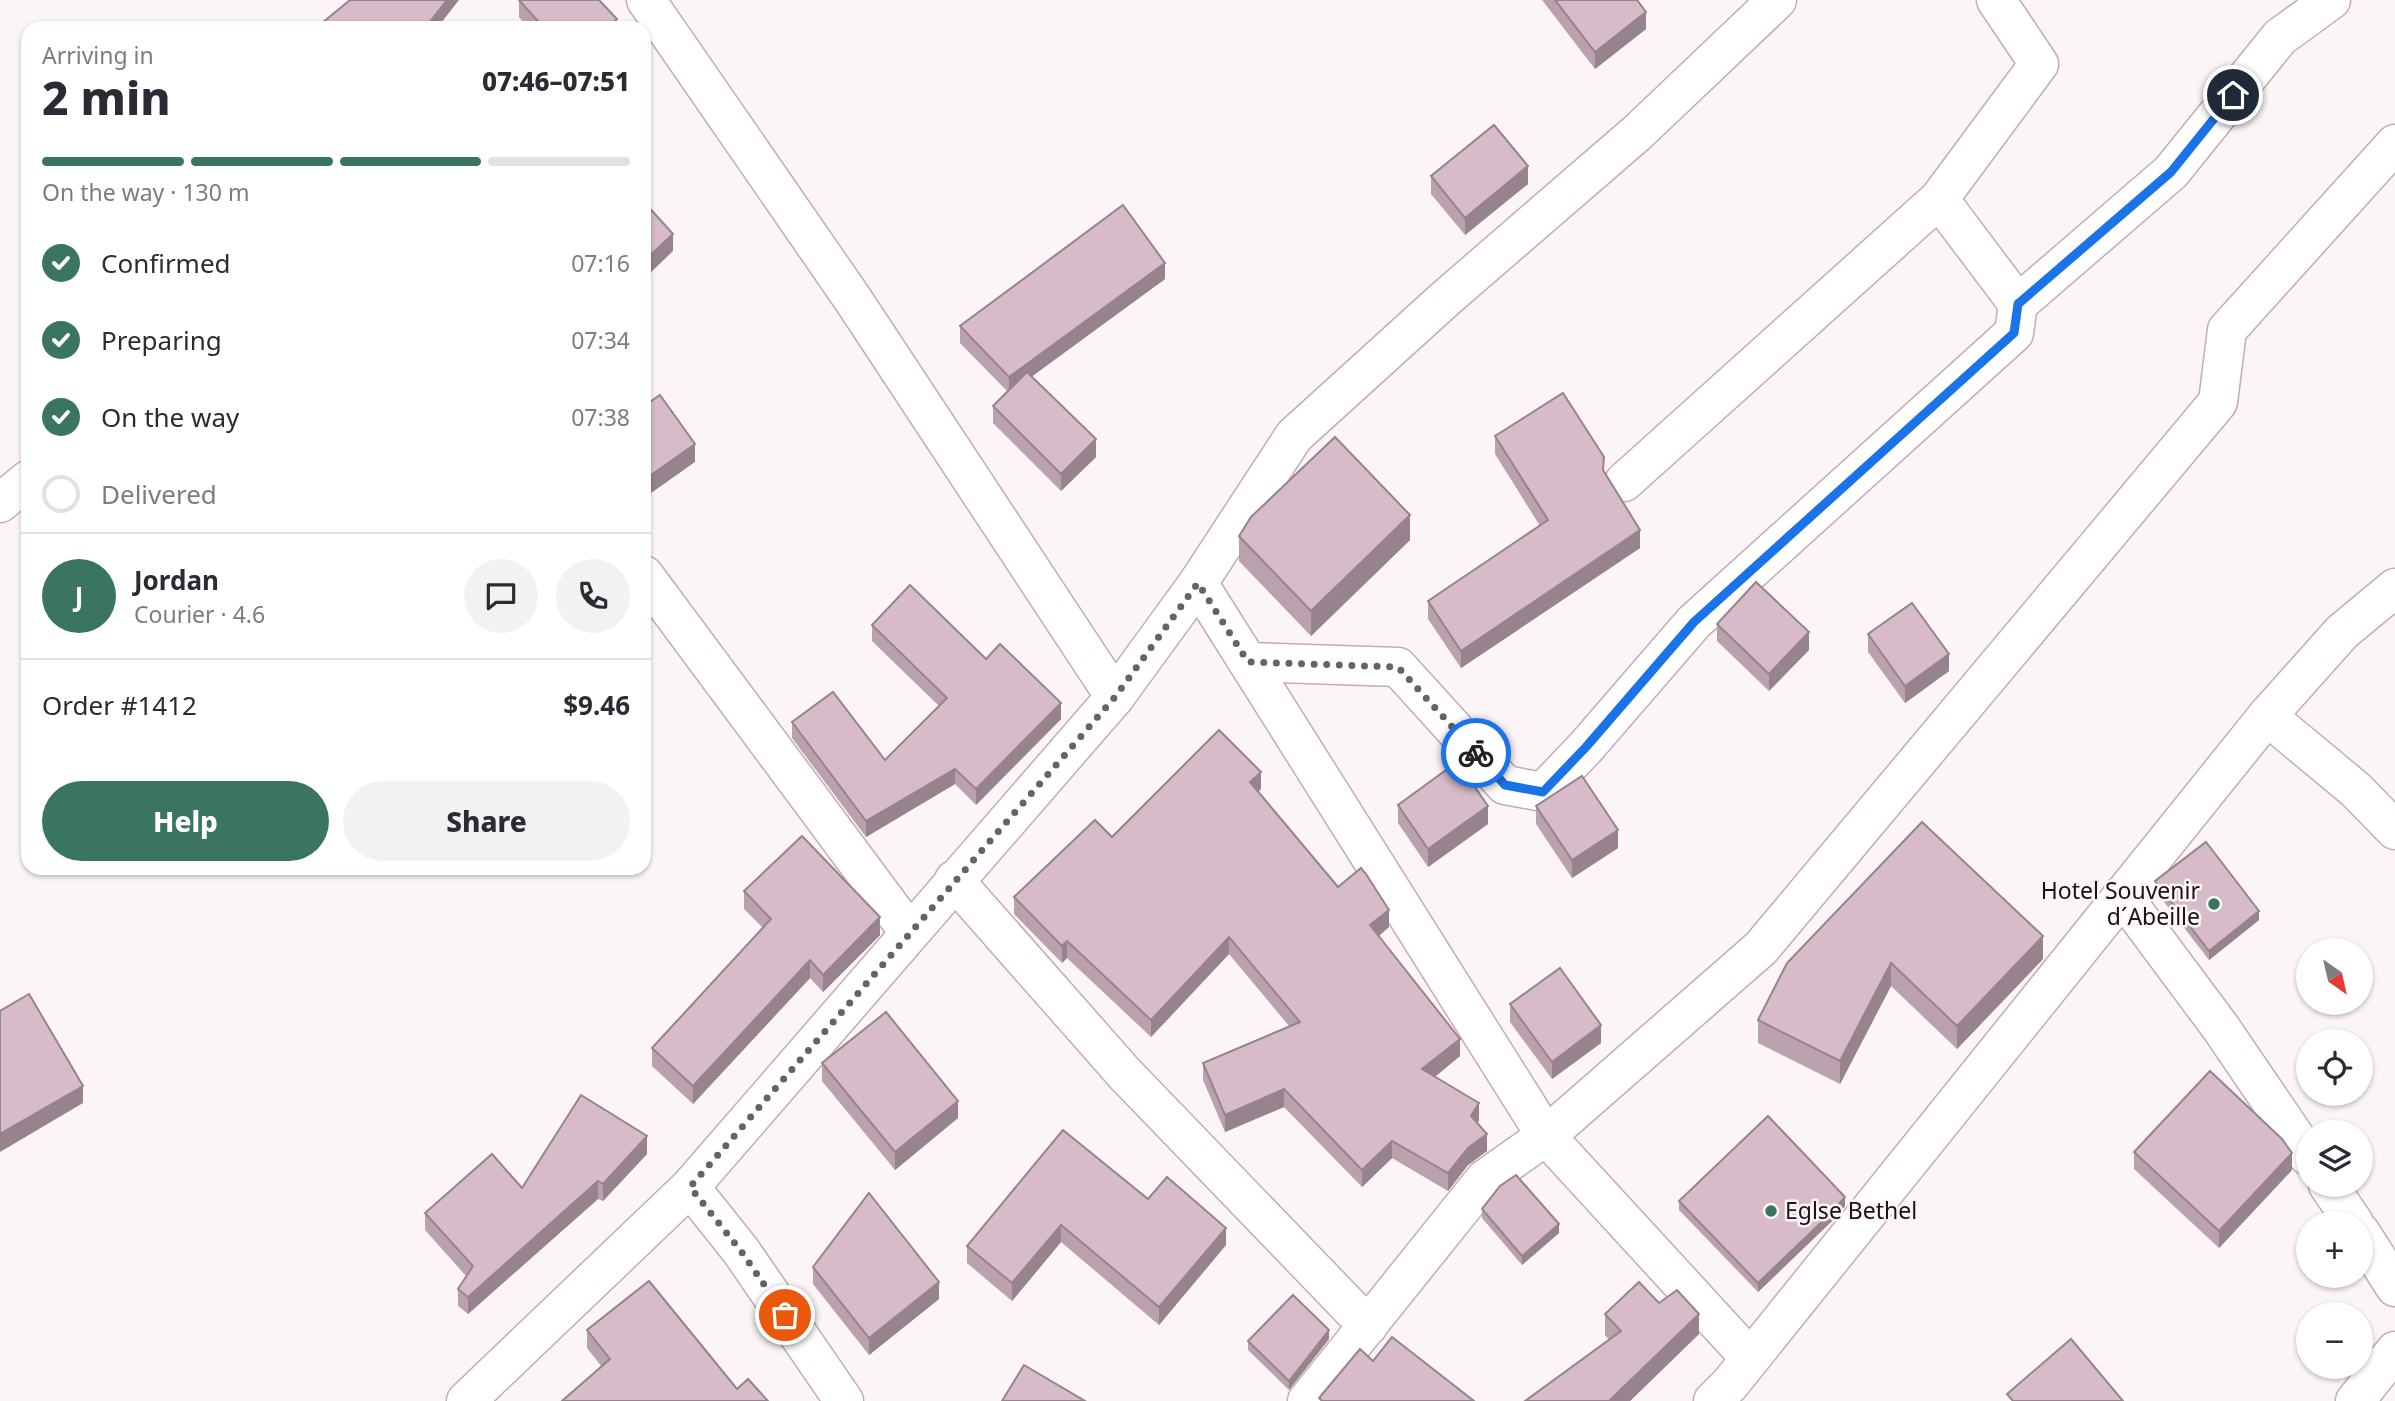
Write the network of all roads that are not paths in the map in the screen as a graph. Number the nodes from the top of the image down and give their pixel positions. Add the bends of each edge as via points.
1 (646, 0) edge
2 (1777, 0) edge
3 (1996, 0) edge
4 (2331, 0) edge
5 (2395, 144) edge
6 (1939, 199) junction
7 (2018, 304) junction
8 (1624, 482) dead end
9 (21, 486) edge
10 (0, 503) edge
11 (1198, 583) junction
12 (651, 584) edge
13 (2395, 588) edge
14 (1248, 662) junction
15 (1115, 697) junction
16 (2267, 716) junction
17 (2395, 830) edge
18 (954, 880) junction
19 (2122, 895) junction
20 (909, 933) junction
21 (1546, 1136) junction
22 (2296, 1138) edge
23 (690, 1187) junction
24 (2373, 1252) edge
25 (2395, 1287) edge
26 (1368, 1325) junction
27 (2395, 1351) edge
28 (1734, 1386) edge
29 (466, 1401) edge
30 (844, 1401) edge
31 (1307, 1401) edge
32 (2355, 1401) edge

1 - 15 street via 854,301
2 - 11 street via 1637,133 1294,436
3 - 6 street via 2039,64
4 - 7 street via 2280,37 2171,172
5 - 21 street via 2227,330 2218,402 1761,948
6 - 7 street
6 - 8 street
7 - 14 street via 2014,333 1694,622 1543,792 1505,785 1398,667
9 - 10 street
11 - 14 street
11 - 15 street
12 - 20 street
13 - 16 street via 2342,632
14 - 21 street
15 - 18 street
16 - 17 street via 2356,790
16 - 19 street
18 - 20 street
18 - 26 street via 1124,1073
19 - 22 street
19 - 28 street
20 - 23 street
21 - 26 street via 1485,1179
21 - 28 street
23 - 29 street
23 - 30 street via 741,1251
24 - 25 street
26 - 31 street
27 - 32 street

